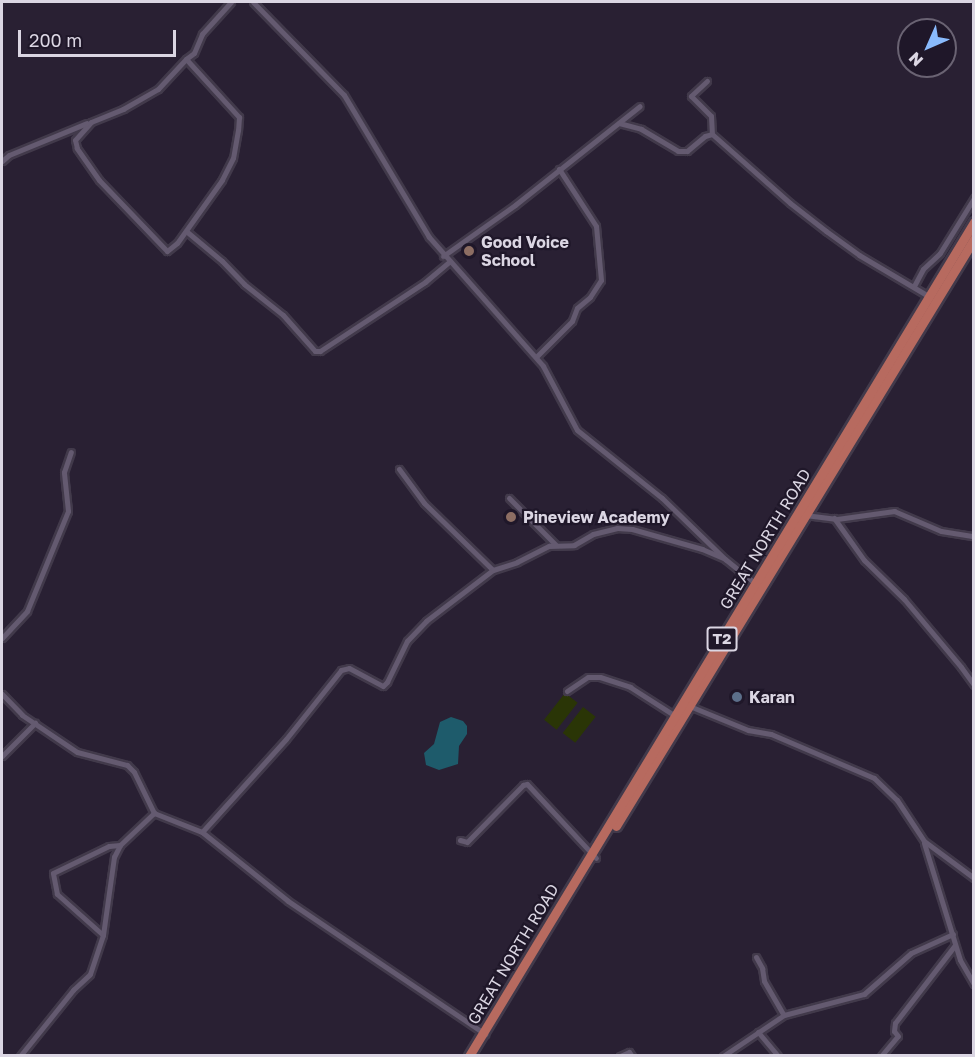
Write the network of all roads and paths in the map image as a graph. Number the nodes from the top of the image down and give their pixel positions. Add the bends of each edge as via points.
1 (231, 2) edge
2 (253, 2) edge
3 (186, 59) junction
4 (707, 81) dead end
5 (640, 106) dead end
6 (91, 122) junction
7 (619, 123) junction
8 (712, 134) junction
9 (2, 161) edge
10 (560, 169) junction
11 (974, 198) edge
12 (974, 222) edge
13 (186, 231) junction
14 (974, 239) edge
15 (443, 256) junction
16 (449, 262) junction
17 (914, 286) junction
18 (932, 299) junction
19 (536, 357) junction
20 (71, 452) dead end
21 (399, 470) dead end
22 (509, 498) dead end
23 (802, 513) junction
24 (834, 518) junction
25 (974, 536) edge
26 (556, 545) junction
27 (725, 559) junction
28 (493, 570) junction
29 (758, 586) junction
30 (2, 638) edge
31 (974, 686) edge
32 (567, 691) dead end
33 (2, 694) edge
34 (686, 704) junction
35 (678, 718) junction
36 (35, 723) junction
37 (2, 756) edge
38 (154, 813) junction
39 (202, 831) junction
40 (460, 840) dead end
41 (924, 841) junction
42 (120, 845) junction
43 (594, 856) junction
44 (974, 867) edge
45 (972, 876) edge
46 (953, 934) junction
47 (103, 935) junction
48 (956, 944) junction
49 (756, 957) dead end
50 (974, 984) edge
51 (784, 1015) junction
52 (758, 1032) junction
53 (484, 1034) junction
54 (20, 1056) edge
55 (469, 1056) edge
56 (474, 1056) edge
57 (620, 1056) edge
58 (632, 1056) edge
59 (723, 1056) edge
60 (778, 1056) edge
61 (881, 1056) edge

1 - 3 street
2 - 15 street via 344,95
3 - 6 street via 148,96
3 - 13 street via 239,117 233,158
4 - 8 street via 691,96 711,116
5 - 7 street
6 - 9 street
6 - 13 street via 74,143 99,180 167,251
7 - 8 street via 642,129 678,151 687,151
7 - 10 street
8 - 17 street via 826,231
10 - 15 street
10 - 19 street via 596,226 601,280 577,308 572,321
11 - 17 street
12 - 18 highway, GREAT NORTH ROAD / T2
13 - 16 street via 283,315 315,351 425,282
14 - 18 highway, GREAT NORTH ROAD / T2
15 - 16 street
16 - 19 street
17 - 18 street
18 - 23 highway, GREAT NORTH ROAD / T2
19 - 27 street via 577,430 662,498
20 - 30 street via 64,472 68,511 27,611
21 - 28 street via 424,503
22 - 26 street
23 - 24 street
23 - 29 highway, GREAT NORTH ROAD / T2
24 - 25 street via 894,511 934,529
24 - 31 street via 859,553 925,624
26 - 27 street via 574,545 593,534 626,528
26 - 28 street
27 - 29 street
28 - 39 street via 426,621 407,641 383,686 349,669 341,670 286,739
29 - 34 highway, GREAT NORTH ROAD / T2
32 - 35 street via 588,677 600,677 624,684
33 - 36 street
34 - 35 highway, GREAT NORTH ROAD / T2
34 - 41 street via 748,730 771,734 874,778 901,805
35 - 43 highway, GREAT NORTH ROAD / T2
36 - 37 street
36 - 38 street via 77,752 130,767
38 - 39 street
38 - 42 street
39 - 53 street via 288,901
40 - 43 street via 466,842 527,784
41 - 45 street
41 - 46 street
42 - 47 street via 114,857
42 - 47 street via 109,846 53,873 57,894
43 - 53 highway, GREAT NORTH ROAD / T2
44 - 45 street
46 - 48 street
46 - 51 street via 911,953 864,994
47 - 54 street via 90,974
48 - 50 street
48 - 61 street via 895,1023 898,1036
49 - 51 street via 764,981
51 - 52 street
52 - 59 street
52 - 60 street
53 - 55 highway, GREAT NORTH ROAD / T2
53 - 56 highway, GREAT NORTH ROAD / T2
57 - 58 street via 629,1052

